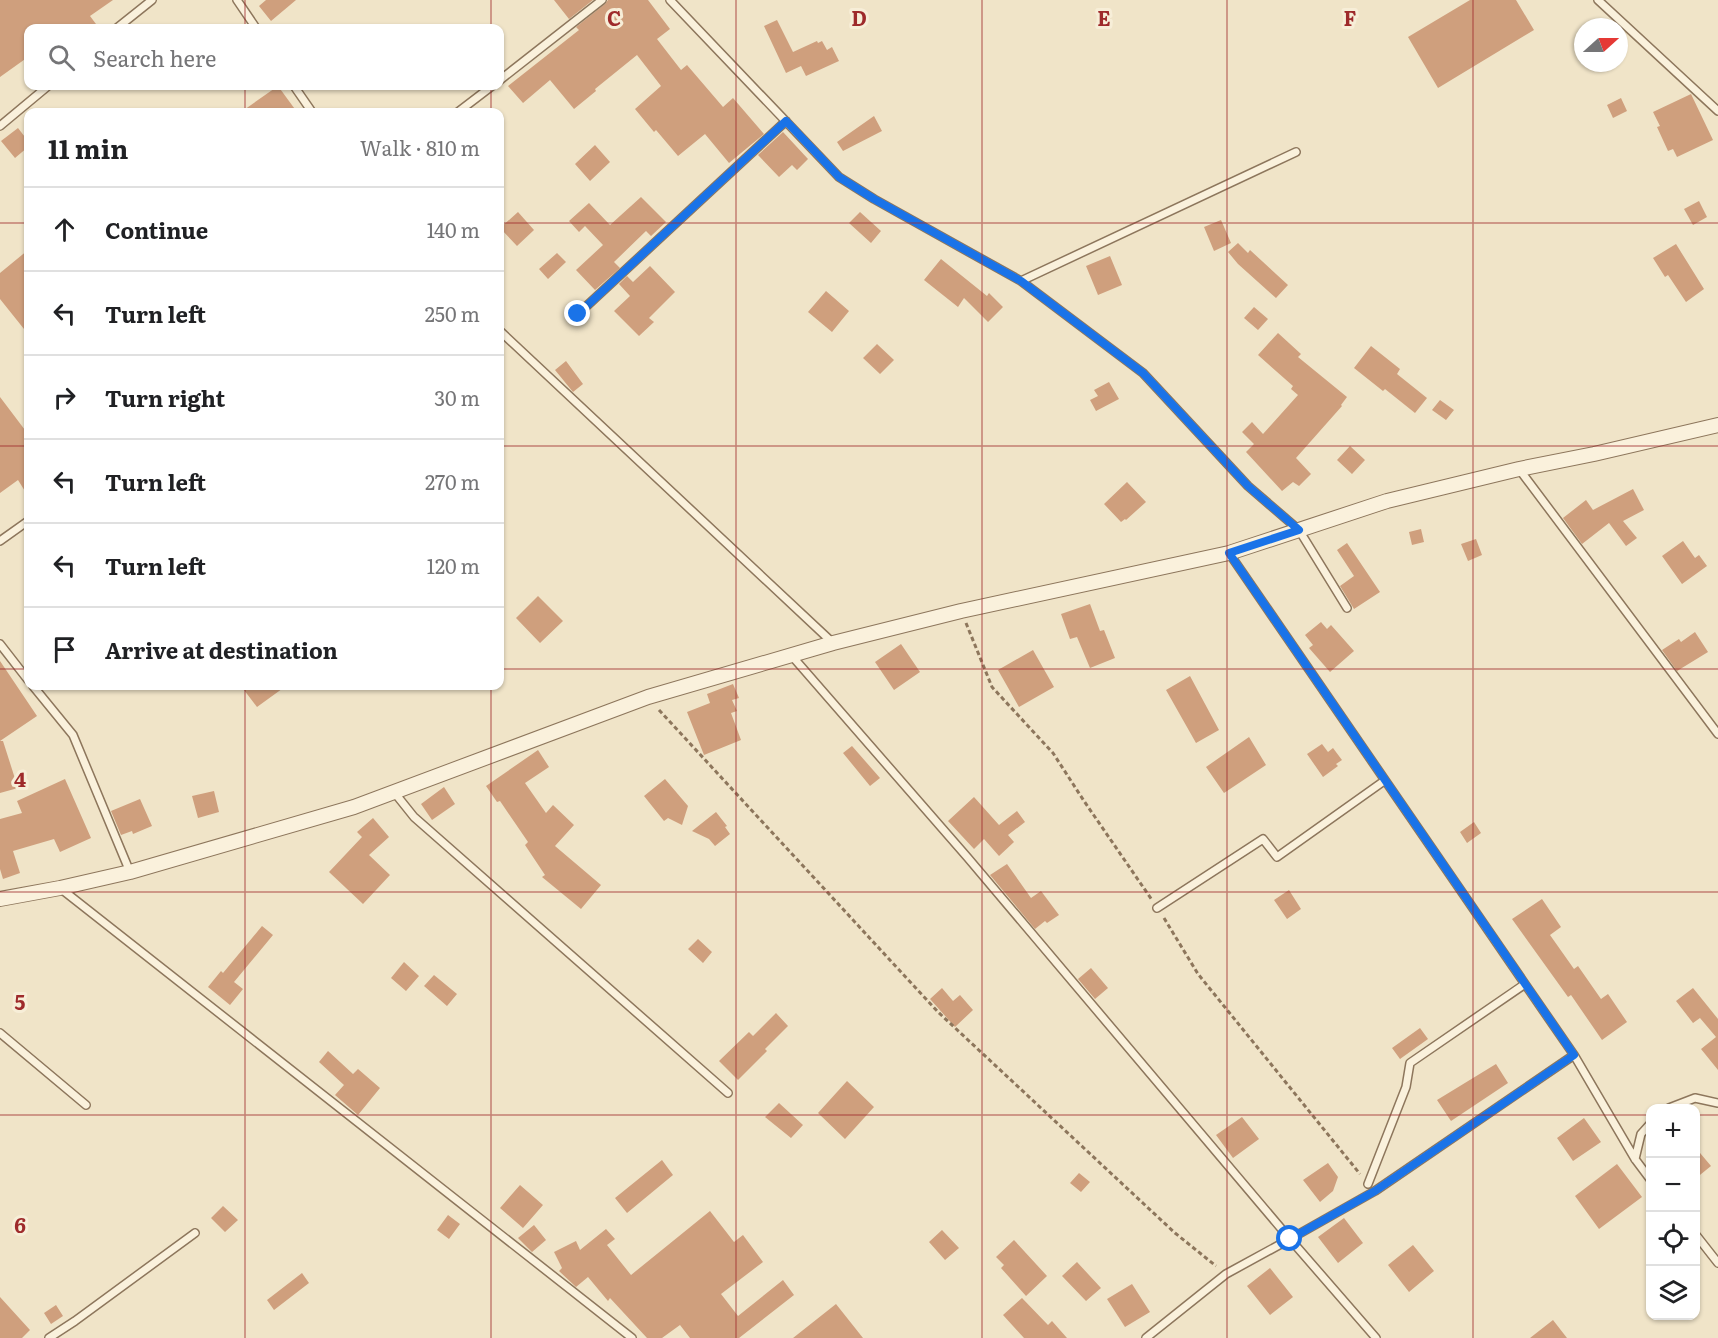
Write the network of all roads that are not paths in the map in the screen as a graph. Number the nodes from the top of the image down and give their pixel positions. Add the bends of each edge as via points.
1 (152, 0) edge
2 (237, 0) edge
3 (602, 0) edge
4 (670, 0) edge
5 (1599, 0) edge
6 (122, 24) edge
7 (253, 24) edge
8 (504, 77) edge
9 (43, 90) edge
10 (297, 90) edge
11 (487, 90) edge
12 (309, 108) edge
13 (463, 108) edge
14 (1718, 111) edge
15 (786, 121) junction
16 (0, 126) edge
17 (1296, 152) dead end
18 (1021, 281) junction
19 (578, 314) dead end
20 (504, 335) edge
21 (1718, 425) edge
22 (1519, 469) junction
23 (24, 524) edge
24 (1299, 530) junction
25 (0, 541) edge
26 (1229, 553) junction
27 (1347, 608) dead end
28 (833, 643) junction
29 (0, 644) edge
30 (792, 656) junction
31 (24, 675) edge
32 (36, 690) edge
33 (1718, 734) edge
34 (1384, 781) junction
35 (394, 792) junction
36 (130, 872) junction
37 (60, 888) junction
38 (0, 899) edge
39 (1157, 908) dead end
40 (1526, 984) junction
41 (0, 1033) edge
42 (1574, 1055) junction
43 (728, 1093) dead end
44 (1718, 1103) edge
45 (1679, 1104) edge
46 (86, 1105) dead end
47 (1646, 1128) edge
48 (1635, 1159) junction
49 (1646, 1174) edge
50 (1368, 1184) dead end
51 (195, 1233) dead end
52 (1290, 1239) junction
53 (1700, 1241) edge
54 (1718, 1263) edge
55 (49, 1338) edge
56 (632, 1338) edge
57 (1146, 1338) edge
58 (1376, 1338) edge

1 - 6 lane
2 - 7 lane
3 - 8 lane
4 - 15 lane
5 - 14 lane
9 - 16 lane
10 - 12 lane
11 - 13 lane
15 - 18 lane via 839,177
15 - 19 lane
17 - 18 lane
18 - 24 lane via 1143,373 1248,486
20 - 28 lane
21 - 22 street
22 - 24 street via 1387,501
22 - 33 lane
23 - 25 lane
24 - 26 street
24 - 27 lane
26 - 28 street
26 - 34 lane
28 - 30 street
29 - 31 lane
30 - 35 street via 648,697
30 - 52 lane
32 - 36 lane via 73,735
34 - 39 lane via 1277,857 1263,839
34 - 40 lane
35 - 36 street
35 - 43 lane via 414,817
36 - 37 street
37 - 38 street
37 - 56 lane
40 - 42 lane
40 - 50 lane via 1410,1063 1406,1088
41 - 46 lane
42 - 48 lane
42 - 52 lane via 1375,1191
44 - 45 lane via 1695,1098
47 - 48 lane
48 - 49 lane
51 - 55 lane
52 - 57 lane via 1226,1274
52 - 58 lane
53 - 54 lane

